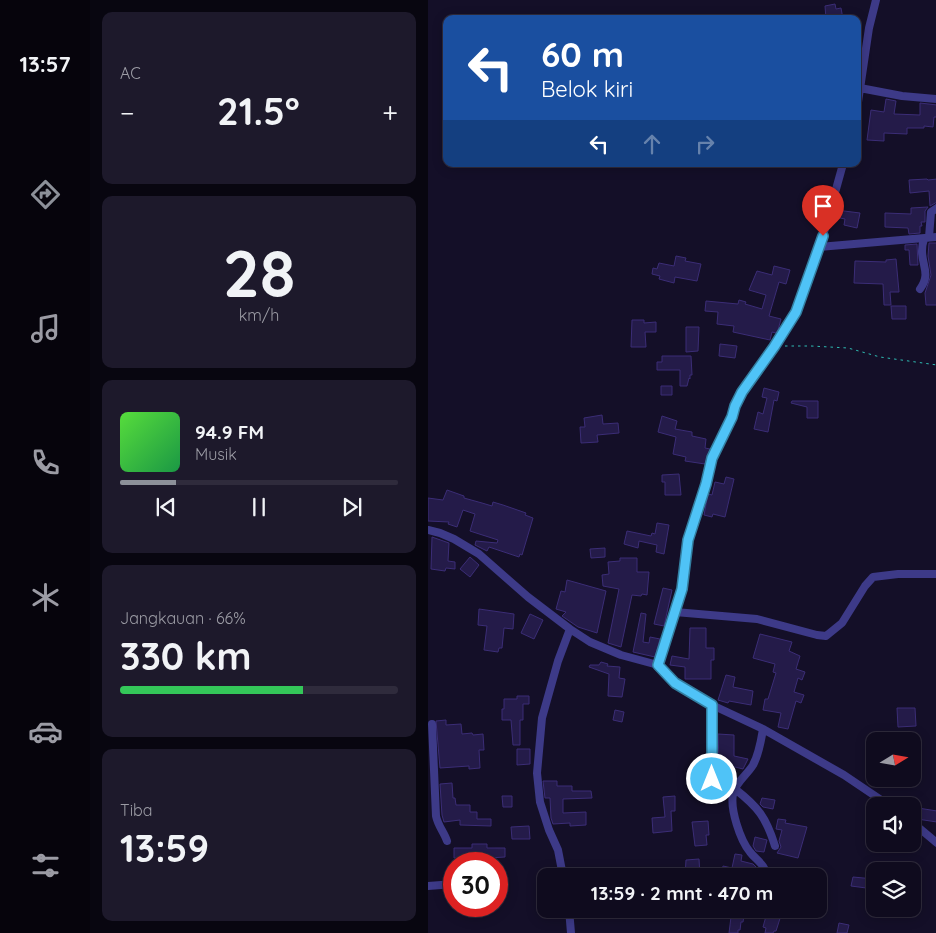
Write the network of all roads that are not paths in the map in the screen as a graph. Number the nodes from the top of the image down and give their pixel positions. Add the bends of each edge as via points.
1 (876, 0) edge
2 (861, 81) edge
3 (861, 88) edge
4 (936, 100) edge
5 (842, 167) edge
6 (936, 208) edge
7 (930, 238) edge
8 (819, 247) junction
9 (920, 289) dead end
10 (428, 530) edge
11 (936, 574) edge
12 (676, 612) junction
13 (570, 629) junction
14 (658, 665) junction
15 (712, 705) junction
16 (432, 724) dead end
17 (763, 729) junction
18 (431, 777) edge
19 (712, 779) dead end
20 (734, 789) junction
21 (877, 797) edge
22 (921, 830) edge
23 (447, 841) dead end
24 (936, 843) edge
25 (775, 846) dead end
26 (561, 868) edge
27 (764, 868) edge
28 (443, 885) edge
29 (428, 886) edge
30 (570, 918) edge
31 (571, 933) edge

1 - 2 street
3 - 4 street
5 - 8 street
6 - 7 street via 931,212
7 - 8 street
7 - 9 street via 922,252 926,274
8 - 12 street via 796,312 742,392 712,458 688,540
10 - 13 street via 454,539 479,554
11 - 12 street via 873,577 842,623 826,636 757,619
12 - 14 street
13 - 14 street via 621,655
13 - 26 street via 542,718 537,773 540,802
14 - 15 street via 675,683
15 - 17 street
15 - 19 street
16 - 18 street
17 - 20 street via 754,763
17 - 21 street
18 - 23 street via 438,826
20 - 25 street via 761,814
20 - 27 street via 735,818 749,851
22 - 24 street
28 - 29 street
30 - 31 street

